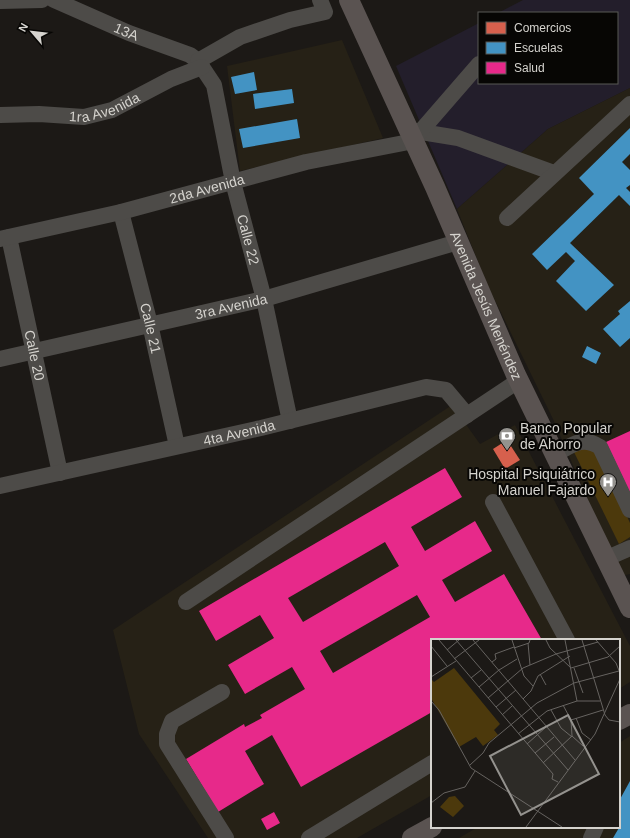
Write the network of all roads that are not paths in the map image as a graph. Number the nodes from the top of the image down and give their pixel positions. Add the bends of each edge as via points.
1 (42, 0) edge
2 (54, 0) edge
3 (349, 0) edge
4 (0, 2) edge
5 (323, 6) edge
6 (200, 64) junction
7 (478, 65) edge
8 (630, 104) edge
9 (0, 115) edge
10 (414, 134) junction
11 (554, 173) junction
12 (233, 182) junction
13 (121, 212) junction
14 (507, 218) dead end
15 (5, 238) edge
16 (458, 242) junction
17 (264, 299) junction
18 (150, 324) junction
19 (34, 351) junction
20 (0, 359) edge
21 (518, 381) junction
22 (467, 415) junction
23 (290, 421) junction
24 (177, 446) junction
25 (554, 455) junction
26 (60, 473) junction
27 (0, 486) edge
28 (492, 502) dead end
29 (630, 510) edge
30 (630, 548) edge
31 (605, 559) junction
32 (186, 602) dead end
33 (630, 608) edge
34 (566, 639) edge
35 (222, 692) dead end
36 (630, 714) edge
37 (620, 719) edge
38 (431, 764) edge
39 (431, 828) edge
40 (596, 828) edge
41 (226, 838) edge
42 (309, 838) edge
43 (412, 838) edge
44 (591, 838) edge

1 - 4 street
2 - 6 street, 13A via 130,33 190,55
3 - 10 main road, Avenida Jesús Menéndez
5 - 6 street, 1ra Avenida via 240,38
6 - 9 street, 1ra Avenida via 112,110 84,118 39,114
6 - 12 street, Calle 22 via 214,85
7 - 10 street
8 - 11 street
10 - 11 street, 2da Avenida via 458,138
10 - 12 street, 2da Avenida
10 - 16 main road, Avenida Jesús Menéndez
11 - 14 street
12 - 13 street, 2da Avenida
12 - 17 street, Calle 22
13 - 15 street, 2da Avenida
13 - 18 street, Calle 21
15 - 19 street, Calle 20
16 - 17 street, 3ra Avenida
16 - 21 main road, Avenida Jesús Menéndez
17 - 18 street, 3ra Avenida
17 - 23 street, Calle 22
18 - 19 street, 3ra Avenida
18 - 24 street, Calle 21
19 - 20 street, 3ra Avenida
19 - 26 street, Calle 20
21 - 22 street
21 - 25 main road, Avenida Jesús Menéndez
22 - 23 street, 4ta Avenida via 446,390 426,387
22 - 32 street
23 - 24 street, 4ta Avenida
24 - 26 street, 4ta Avenida
25 - 29 street via 580,442 587,441 600,447
25 - 31 main road, Avenida Jesús Menéndez
26 - 27 street, 4ta Avenida
28 - 34 street
30 - 31 street
31 - 33 main road, Avenida Jesús Menéndez
35 - 41 street via 172,721 166,744
36 - 37 main road
38 - 42 street
39 - 43 main road
40 - 44 street

